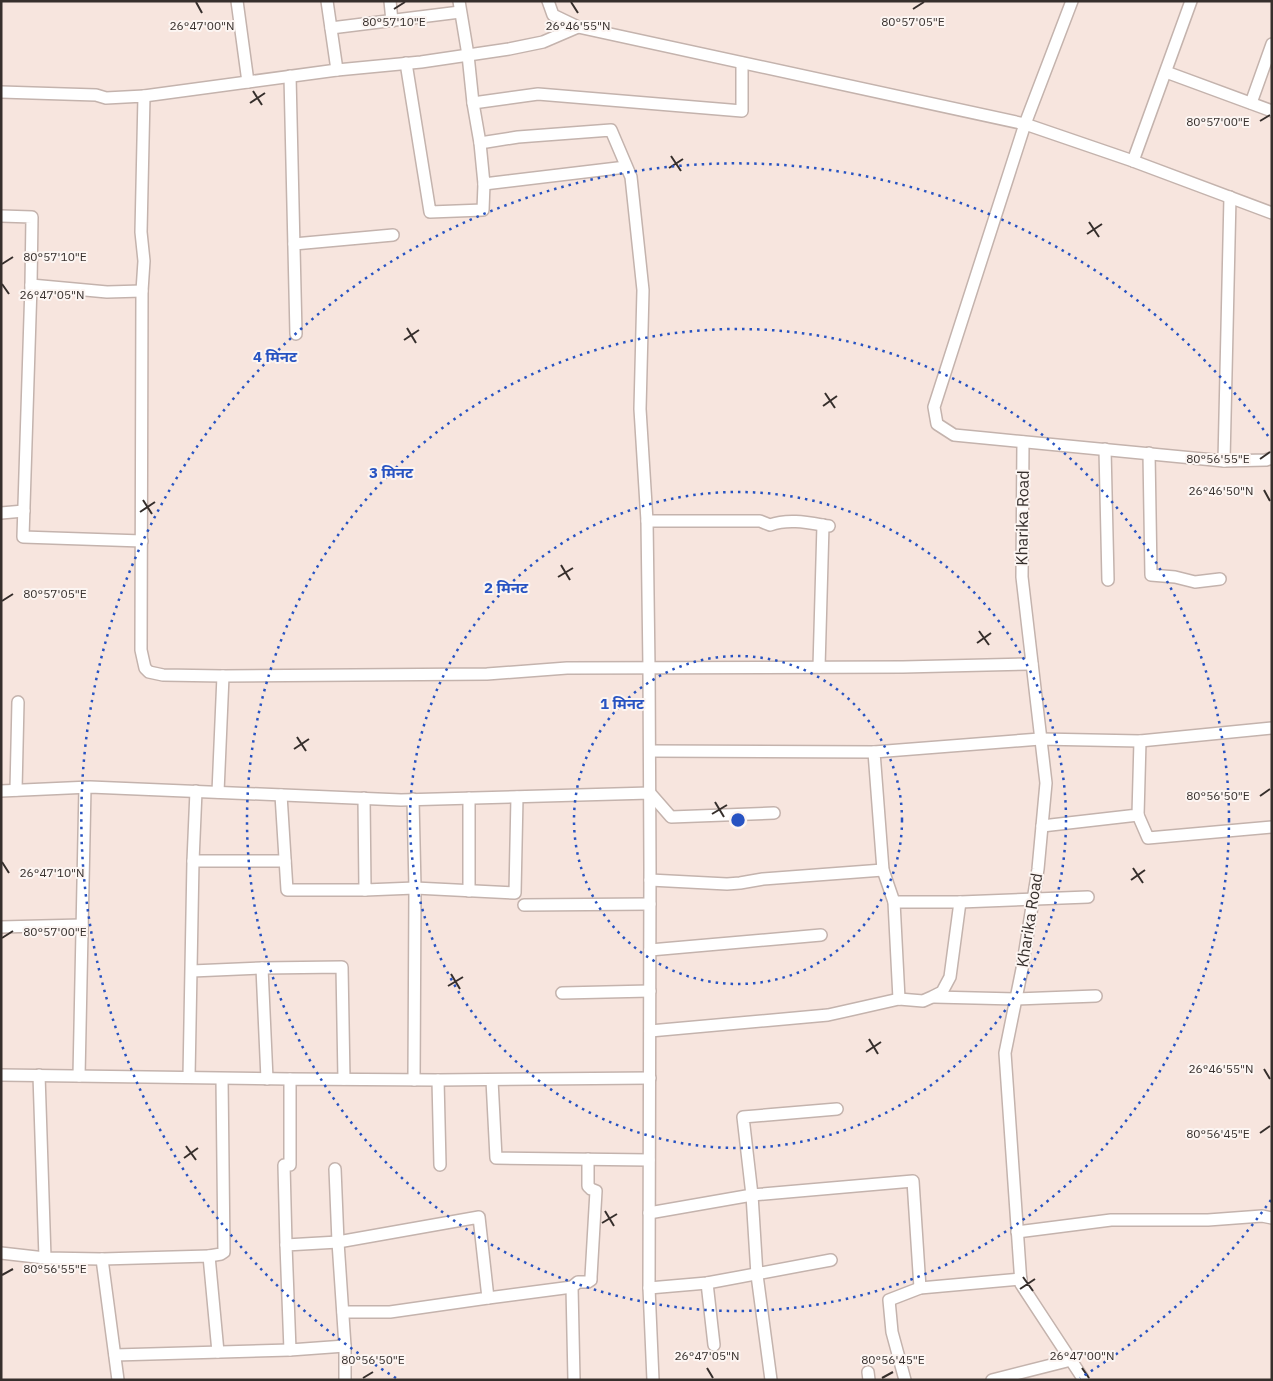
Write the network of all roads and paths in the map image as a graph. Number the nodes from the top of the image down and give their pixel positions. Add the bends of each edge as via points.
1 (237, 1) edge
2 (327, 1) edge
3 (390, 1) edge
4 (548, 1) edge
5 (1072, 1) edge
6 (1191, 1) edge
7 (460, 7) edge
8 (392, 20) junction
9 (578, 27) junction
10 (330, 28) junction
11 (1272, 44) edge
12 (468, 55) junction
13 (406, 63) junction
14 (742, 63) junction
15 (337, 70) junction
16 (1166, 72) junction
17 (290, 76) junction
18 (248, 82) junction
19 (1, 92) edge
20 (144, 96) junction
21 (473, 103) junction
22 (1251, 103) junction
23 (1272, 111) edge
24 (1025, 124) junction
25 (480, 143) junction
26 (1134, 161) junction
27 (626, 167) junction
28 (484, 184) junction
29 (1230, 197) junction
30 (1272, 213) edge
31 (1, 216) edge
32 (393, 235) dead end
33 (294, 244) junction
34 (31, 285) junction
35 (142, 291) junction
36 (296, 334) dead end
37 (1023, 442) junction
38 (1105, 449) junction
39 (1149, 454) junction
40 (1272, 458) edge
41 (1224, 461) junction
42 (24, 511) junction
43 (1, 513) edge
44 (647, 521) junction
45 (142, 541) junction
46 (1220, 579) dead end
47 (1108, 580) dead end
48 (1032, 664) junction
49 (819, 667) junction
50 (649, 668) junction
51 (223, 676) junction
52 (18, 702) dead end
53 (1272, 728) edge
54 (1040, 738) junction
55 (1140, 741) junction
56 (650, 751) junction
57 (874, 752) junction
58 (85, 787) junction
59 (16, 790) junction
60 (1, 791) edge
61 (196, 791) junction
62 (218, 792) junction
63 (650, 793) junction
64 (281, 795) junction
65 (517, 797) junction
66 (364, 798) junction
67 (469, 798) junction
68 (413, 799) junction
69 (774, 813) dead end
70 (1138, 816) junction
71 (1042, 826) junction
72 (1272, 827) edge
73 (193, 861) junction
74 (286, 861) junction
75 (883, 870) junction
76 (650, 880) junction
77 (416, 888) junction
78 (365, 890) junction
79 (470, 891) junction
80 (1088, 897) dead end
81 (1033, 899) junction
82 (894, 902) junction
83 (960, 902) junction
84 (650, 904) junction
85 (524, 905) dead end
86 (82, 925) junction
87 (1, 927) edge
88 (821, 935) dead end
89 (650, 950) junction
90 (262, 968) junction
91 (192, 971) junction
92 (650, 991) junction
93 (562, 993) dead end
94 (1096, 996) dead end
95 (932, 997) junction
96 (899, 999) junction
97 (1016, 999) junction
98 (650, 1031) junction
99 (1, 1075) edge
100 (39, 1075) junction
101 (79, 1076) junction
102 (190, 1078) junction
103 (650, 1078) junction
104 (222, 1079) junction
105 (267, 1079) junction
106 (290, 1079) junction
107 (344, 1080) junction
108 (414, 1080) junction
109 (438, 1080) junction
110 (492, 1080) junction
111 (837, 1109) dead end
112 (588, 1159) junction
113 (649, 1160) junction
114 (440, 1165) dead end
115 (335, 1169) dead end
116 (752, 1195) junction
117 (649, 1214) junction
118 (1272, 1218) edge
119 (1017, 1232) junction
120 (338, 1242) junction
121 (286, 1245) junction
122 (1, 1253) edge
123 (209, 1256) junction
124 (45, 1258) junction
125 (102, 1259) junction
126 (831, 1260) dead end
127 (757, 1275) junction
128 (1021, 1279) junction
129 (707, 1283) junction
130 (572, 1287) junction
131 (649, 1288) junction
132 (920, 1288) junction
133 (488, 1298) junction
134 (343, 1312) junction
135 (714, 1345) dead end
136 (345, 1346) junction
137 (290, 1350) junction
138 (218, 1352) junction
139 (115, 1355) junction
140 (1071, 1360) junction
141 (118, 1380) edge
142 (345, 1380) edge
143 (574, 1380) edge
144 (652, 1380) edge
145 (770, 1380) edge
146 (904, 1380) edge
147 (992, 1380) edge
148 (1082, 1380) edge

1 - 18 street
2 - 10 street
3 - 8 street
4 - 9 street via 553,15
5 - 24 street
6 - 16 street
7 - 8 street
7 - 12 street
8 - 10 street
9 - 12 street via 543,42
9 - 14 street
10 - 15 street
11 - 22 street
12 - 13 street
12 - 21 street
13 - 15 street
13 - 28 street via 430,212 482,210
14 - 21 street via 742,111 538,94
14 - 24 street
15 - 17 street
16 - 22 street
16 - 26 street
17 - 18 street
17 - 33 street
18 - 20 street
19 - 20 street via 106,98
20 - 35 street
21 - 25 street
22 - 23 street
24 - 26 street
24 - 37 street via 934,407 938,424 954,435
25 - 27 street via 611,130
25 - 28 street
26 - 29 street
27 - 28 street
27 - 44 street via 631,177 642,290 640,409
29 - 30 street
29 - 41 street
31 - 34 street via 32,217
32 - 33 street
33 - 36 street
34 - 35 street via 107,292
34 - 42 street
35 - 45 street
37 - 38 street
37 - 48 street, Kharika Road via 1022,577
38 - 39 street
38 - 47 street
39 - 41 street
39 - 46 street via 1152,575 1194,582
40 - 41 street
42 - 43 street
42 - 45 street via 23,537
44 - 49 street via 760,521 770,525 806,522 826,526
44 - 50 street
45 - 51 street via 141,650 145,668 163,675
48 - 49 street
48 - 54 street, Kharika Road
49 - 50 street
50 - 51 street via 567,668 487,674
50 - 56 street
51 - 62 street
52 - 59 street
53 - 55 street
54 - 55 street
54 - 57 street
54 - 71 street, Kharika Road via 1046,783
55 - 70 street
56 - 57 street
56 - 63 street
57 - 75 street
58 - 59 street
58 - 61 street
58 - 86 street
59 - 60 street
61 - 62 street
61 - 73 street
62 - 64 street
63 - 65 street
63 - 69 street via 671,817
63 - 76 street
64 - 66 street
64 - 74 street
65 - 67 street
65 - 79 street via 515,893
66 - 68 street
66 - 78 street
67 - 68 street
67 - 79 street
68 - 77 street
70 - 71 street
70 - 72 street via 1148,838
71 - 81 street, Kharika Road
73 - 74 street
73 - 91 street
74 - 78 street via 287,890
75 - 76 street via 727,884
75 - 82 street
76 - 84 street
77 - 78 street
77 - 79 street
77 - 108 street
80 - 81 street
81 - 83 street
81 - 97 street, Kharika Road
82 - 83 street
82 - 96 street
83 - 95 street via 950,977 942,992
84 - 85 street
84 - 89 street
86 - 87 street
86 - 101 street
88 - 89 street
89 - 92 street
90 - 91 street
90 - 105 street
90 - 107 street via 342,967
91 - 102 street
92 - 93 street
92 - 98 street
94 - 97 street
95 - 96 street via 922,1001
95 - 97 street
96 - 98 street via 828,1015
97 - 119 street, Kharika Road via 1004,1053
98 - 103 street
99 - 100 street
100 - 101 street
100 - 124 street
101 - 102 street
102 - 104 street
103 - 110 street
103 - 113 street
104 - 105 street
104 - 123 street via 224,1252
105 - 106 street
106 - 107 street
106 - 121 street via 290,1165 284,1165
107 - 108 street
108 - 109 street
109 - 110 street
109 - 114 street
110 - 112 street via 496,1158
111 - 116 street via 743,1118
112 - 113 street
112 - 130 street via 588,1186 596,1191 591,1280 578,1282
113 - 117 street
115 - 120 street
116 - 117 street
116 - 127 street
116 - 132 street via 913,1181
117 - 131 street
118 - 119 street via 1111,1220
119 - 128 street, Kharika Road
120 - 121 street
120 - 133 street via 479,1217
120 - 134 street
121 - 137 street
122 - 124 street
123 - 125 street
123 - 138 street
124 - 125 street
125 - 139 street
126 - 127 street
127 - 129 street
127 - 145 street
128 - 132 street
128 - 140 street, Kharika Road via 1021,1284
129 - 131 street
129 - 135 street
130 - 133 street
130 - 143 street
131 - 144 street
132 - 146 street via 889,1300 892,1332
133 - 134 street via 390,1312
134 - 136 street
136 - 137 street
136 - 142 street
137 - 138 street
138 - 139 street
139 - 141 street
140 - 147 street
140 - 148 street, Kharika Road

